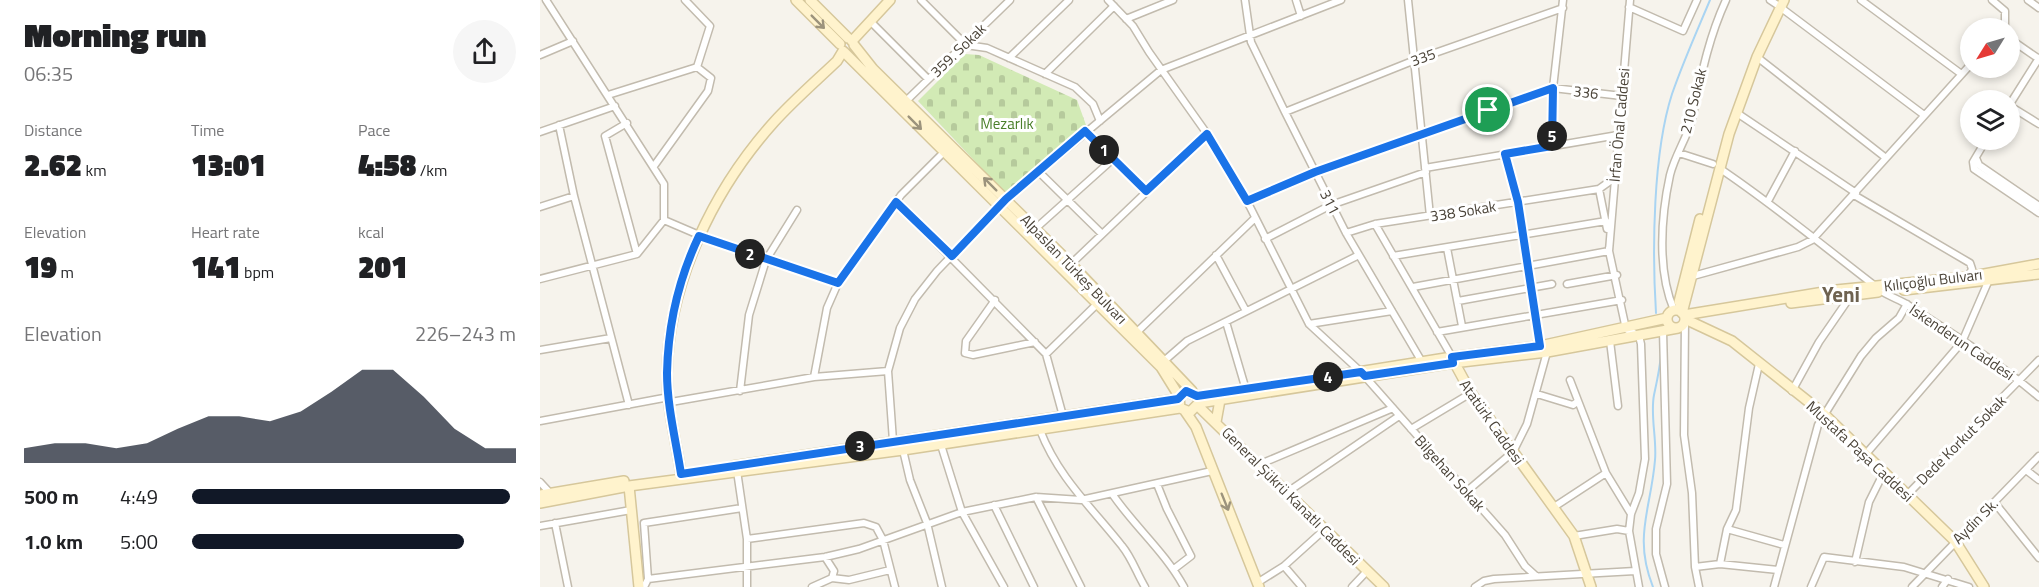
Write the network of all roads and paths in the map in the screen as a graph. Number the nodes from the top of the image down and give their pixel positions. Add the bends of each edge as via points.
1 (546, 0) edge
2 (685, 0) edge
3 (796, 0) edge
4 (810, 0) edge
5 (890, 0) edge
6 (921, 0) edge
7 (1010, 0) edge
8 (1069, 0) edge
9 (1108, 0) edge
10 (1173, 0) edge
11 (1245, 0) edge
12 (1296, 0) edge
13 (1341, 0) edge
14 (1407, 0) edge
15 (1563, 0) edge
16 (1697, 0) edge
17 (1726, 0) edge
18 (1861, 0) edge
19 (1992, 0) edge
20 (2028, 0) edge
21 (1778, 2) edge
22 (1630, 4) edge
23 (1114, 6) junction
24 (1563, 8) junction
25 (2039, 8) edge
26 (1301, 16) junction
27 (1126, 18) junction
28 (2005, 18) edge
29 (870, 21) junction
30 (1250, 34) junction
31 (573, 41) junction
32 (852, 41) junction
33 (966, 45) junction
34 (2020, 46) edge
35 (842, 49) junction
36 (540, 55) edge
37 (1757, 57) junction
38 (1009, 58) junction
39 (2039, 59) edge
40 (1415, 60) junction
41 (697, 67) junction
42 (1161, 70) junction
43 (1960, 73) joint
44 (1045, 74) junction
45 (928, 79) junction
46 (1553, 88) junction
47 (2019, 90) edge
48 (608, 95) junction
49 (1622, 96) junction
50 (906, 101) junction
51 (615, 106) junction
52 (1285, 112) junction
53 (2020, 112) edge
54 (1737, 113) junction
55 (1924, 115) junction
56 (1100, 121) junction
57 (627, 123) junction
58 (2039, 124) edge
59 (559, 125) junction
60 (1085, 131) junction
61 (540, 132) edge
62 (1423, 132) junction
63 (1207, 134) junction
64 (1618, 135) junction
65 (1552, 146) junction
66 (1980, 150) edge
67 (1795, 151) junction
68 (944, 152) junction
69 (1679, 153) junction
70 (1505, 154) junction
71 (1886, 158) junction
72 (1976, 158) junction
73 (1113, 159) junction
74 (654, 166) junction
75 (1716, 166) junction
76 (1425, 170) junction
77 (1038, 171) junction
78 (1315, 172) junction
79 (1613, 179) junction
80 (1599, 189) junction
81 (1146, 191) junction
82 (1855, 194) junction
83 (574, 196) junction
84 (1066, 201) junction
85 (1247, 201) junction
86 (1768, 201) junction
87 (896, 202) junction
88 (1518, 202) junction
89 (1003, 203) junction
90 (1331, 205) junction
91 (2039, 206) edge
92 (540, 207) edge
93 (797, 210) dead end
94 (2039, 213) edge
95 (1430, 216) junction
96 (1255, 218) junction
97 (664, 219) junction
98 (1606, 221) junction
99 (1376, 224) junction
100 (1035, 229) junction
101 (1346, 233) junction
102 (1102, 234) junction
103 (699, 236) junction
104 (1524, 236) junction
105 (1265, 239) junction
106 (1812, 240) junction
107 (1447, 248) junction
108 (1609, 251) junction
109 (637, 254) junction
110 (1216, 255) junction
111 (1359, 255) junction
112 (952, 256) junction
113 (1393, 256) junction
114 (766, 260) junction
115 (1071, 264) junction
116 (2039, 264) edge
117 (592, 266) junction
118 (1528, 266) junction
119 (2039, 274) edge
120 (1617, 275) junction
121 (1693, 276) junction
122 (1968, 277) junction
123 (540, 279) edge
124 (1453, 279) junction
125 (1988, 282) junction
126 (838, 283) junction
127 (1552, 284) dead end
128 (1567, 284) dead end
129 (1413, 287) junction
130 (1289, 288) junction
131 (1532, 288) junction
132 (1881, 289) junction
133 (1850, 297) junction
134 (995, 300) junction
135 (1622, 300) junction
136 (1458, 301) junction
137 (1097, 304) junction
138 (1907, 304) junction
139 (1246, 311) junction
140 (1392, 311) junction
141 (1680, 313) junction
142 (1536, 314) junction
143 (1667, 318) junction
144 (1226, 322) junction
145 (1309, 324) junction
146 (1462, 326) junction
147 (1677, 328) junction
148 (1626, 329) junction
149 (1663, 331) junction
150 (1437, 332) junction
151 (1136, 333) junction
152 (1639, 336) junction
153 (611, 338) junction
154 (1610, 341) junction
155 (1035, 342) junction
156 (1962, 342) junction
157 (1544, 349) junction
158 (540, 350) edge
159 (1047, 354) junction
160 (1452, 360) junction
161 (2039, 360) edge
162 (1164, 361) junction
163 (1422, 362) junction
164 (1759, 364) junction
165 (888, 371) junction
166 (1363, 374) junction
167 (814, 377) junction
168 (1570, 380) dead end
169 (2019, 381) junction
170 (1246, 390) junction
171 (740, 391) junction
172 (1792, 391) junction
173 (1471, 393) junction
174 (1537, 394) junction
175 (2039, 397) edge
176 (670, 399) junction
177 (1197, 399) junction
178 (1220, 400) junction
179 (1577, 402) junction
180 (1181, 404) junction
181 (628, 405) junction
182 (1618, 406) dead end
183 (1393, 408) junction
184 (1824, 414) junction
185 (1063, 416) junction
186 (1399, 416) junction
187 (540, 421) edge
188 (1216, 422) junction
189 (1411, 429) junction
190 (1040, 430) junction
191 (893, 441) junction
192 (941, 445) junction
193 (903, 450) junction
194 (1513, 452) junction
195 (1865, 455) junction
196 (2039, 456) edge
197 (1258, 465) junction
198 (2026, 470) junction
199 (737, 471) junction
200 (1212, 471) junction
201 (1884, 471) junction
202 (1606, 473) junction
203 (681, 474) junction
204 (2039, 480) edge
205 (540, 482) edge
206 (1157, 483) junction
207 (628, 486) junction
208 (1466, 492) junction
209 (1286, 493) junction
210 (540, 495) edge
211 (1113, 495) junction
212 (1907, 495) junction
213 (551, 497) junction
214 (1036, 497) junction
215 (1081, 500) junction
216 (540, 503) edge
217 (1995, 503) junction
218 (994, 505) junction
219 (1554, 507) junction
220 (742, 508) junction
221 (631, 510) junction
222 (962, 512) junction
223 (1631, 514) junction
224 (555, 523) junction
225 (927, 523) junction
226 (540, 526) edge
227 (1325, 529) junction
228 (1727, 529) junction
229 (1629, 531) junction
230 (1574, 536) junction
231 (747, 539) junction
232 (883, 540) junction
233 (1955, 541) junction
234 (1784, 544) junction
235 (825, 557) junction
236 (2039, 558) edge
237 (1855, 562) junction
238 (1720, 564) junction
239 (748, 565) junction
240 (1284, 566) junction
241 (1695, 567) junction
242 (1174, 569) junction
243 (890, 570) junction
244 (1778, 570) junction
245 (1367, 571) junction
246 (1635, 571) junction
247 (1926, 572) junction
248 (1536, 576) junction
249 (1587, 576) junction
250 (832, 578) junction
251 (648, 579) junction
252 (1948, 579) junction
253 (850, 583) edge
254 (1258, 585) edge
255 (566, 587) edge
256 (639, 587) edge
257 (644, 587) edge
258 (747, 587) edge
259 (812, 587) edge
260 (895, 587) edge
261 (942, 587) edge
262 (1004, 587) edge
263 (1034, 587) edge
264 (1081, 587) edge
265 (1145, 587) edge
266 (1184, 587) edge
267 (1302, 587) edge
268 (1352, 587) edge
269 (1383, 587) edge
270 (1475, 587) edge
271 (1591, 587) edge
272 (1639, 587) edge
273 (1665, 587) edge
274 (1699, 587) edge
275 (1774, 587) edge
276 (1811, 587) edge
277 (1912, 587) edge
278 (1942, 587) edge
279 (1969, 587) edge
280 (1984, 587) edge

1 - 31 street
2 - 41 street via 710,26
3 -> 35 street, Alpaslan Türkeş Bulvarı
4 - 32 street, Alpaslan Türkeş Bulvarı
5 - 29 street
6 - 33 street
7 - 33 street, 359. Sokak
8 - 38 street
9 - 23 street, Bilgehan Sokak
10 - 27 street
11 - 30 street, 311
12 - 26 street
13 - 26 street
14 - 40 street
15 - 24 street
16 - 22 street via 1683,31
17 - 69 street, 210 Sokak via 1713,28 1691,121
18 - 43 street
19 - 28 street via 2005,11
20 - 25 street
21 - 37 street
21 - 55 street
21 - 75 street via 1751,54
22 - 49 street, İrfan Önal Caddesi
23 - 27 street, Bilgehan Sokak
23 - 44 street
24 - 40 street, 335
24 - 46 street
26 - 30 street
27 - 42 street, Bilgehan Sokak
29 - 32 street
29 - 45 street
30 - 42 street
30 - 52 street, 311
31 - 36 street
31 - 48 street
32 - 35 street via 851,51
32 - 50 street, Alpaslan Türkeş Bulvarı via 873,69
33 - 38 street via 987,48
33 - 45 street, 359. Sokak
34 - 39 street
35 -> 68 street, Alpaslan Türkeş Bulvarı
35 - 103 street via 837,61 754,146
37 - 54 street
37 - 71 street
38 - 44 street
39 - 47 street
40 - 52 street, 335
40 - 62 street
41 - 48 street
41 - 74 street via 712,81
42 - 56 street
42 - 63 street, Bilgehan Sokak
43 - 55 street
44 - 56 street via 1076,87 1093,104
45 - 50 street, 359. Sokak
46 - 49 street, 336
46 - 62 street, 336
46 - 65 street
48 - 51 street
49 - 64 street, İrfan Önal Caddesi
89 -> 50 street, Alpaslan Türkeş Bulvarı
51 - 57 street
51 - 59 street
52 - 78 street, 311
53 - 58 street
54 - 67 street
54 - 75 street
55 - 71 street
56 - 60 street
57 - 74 street
57 - 109 street via 604,136
59 - 61 street
59 - 83 street
60 - 73 street
60 - 77 street
62 - 76 street
62 - 78 street, 336
63 - 81 street
63 - 85 street, Bilgehan Sokak
64 - 65 street
64 - 79 street, İrfan Önal Caddesi
65 - 70 street
66 - 72 street
67 - 82 street
67 - 86 street
68 - 87 street
68 - 89 street, Alpaslan Türkeş Bulvarı
69 - 75 street, İskenderun Caddesi
69 - 141 street, 210 Sokak via 1670,174 1662,243 1666,288
70 - 76 street
70 - 88 street
71 - 82 street
72 - 91 street via 1979,165
72 - 94 street via 1974,169
73 - 81 street
73 - 84 street
74 - 97 street via 664,184
75 - 86 street, İskenderun Caddesi
75 - 121 street
75 - 141 street
76 - 90 street
76 - 95 street
77 - 84 street
77 - 89 street
78 - 85 street, 336
78 - 90 street, 311
79 - 80 street, 338 Sokak
79 - 108 street, İrfan Önal Caddesi
80 - 88 street, 338 Sokak
80 - 98 street, İrfan Önal Caddesi
81 - 102 street
82 - 106 street
82 - 122 street via 1970,263
83 - 92 street
83 - 117 street
84 - 100 street
84 - 102 street
85 - 96 street, Bilgehan Sokak
86 - 106 street, İskenderun Caddesi
87 - 112 street
87 - 126 street
88 - 95 street, 338 Sokak
88 - 104 street
89 - 100 street, Alpaslan Türkeş Bulvarı
89 - 112 street
89 - 137 street, Alpaslan Türkeş Bulvarı
90 - 101 street, 311
90 - 105 street
93 - 114 street
95 - 99 street, 338 Sokak
96 - 105 street, Bilgehan Sokak
96 - 110 street
97 - 103 street
97 - 109 street
98 - 104 street
98 - 108 street, İrfan Önal Caddesi
99 - 101 street, 338 Sokak
99 - 113 street, Atatürk Caddesi
100 - 115 street, Alpaslan Türkeş Bulvarı
101 - 111 street, 311
102 - 115 street
103 - 114 street
103 - 176 street via 677,298 667,375
104 - 107 street
104 - 118 street
105 - 130 street, Bilgehan Sokak
106 - 121 street via 1798,248
106 - 132 street, İskenderun Caddesi
107 - 113 street
107 - 124 street
108 - 118 street
108 - 120 street, İrfan Önal Caddesi
109 - 117 street
110 - 139 street
110 - 151 street
111 - 130 street
111 - 140 street, 311
112 - 134 street
112 - 165 street via 915,299 900,328
113 - 129 street, Atatürk Caddesi
114 - 126 street
114 - 171 street via 749,315
115 - 151 street, Alpaslan Türkeş Bulvarı
116 - 122 street, Kılıçoğlu Bulvarı
117 - 123 street
117 - 153 street
118 - 124 street
118 - 131 street
119 - 125 street, Kılıçoğlu Bulvarı
120 - 128 street
120 - 135 street, İrfan Önal Caddesi
121 - 141 street
122 - 132 street, Kılıçoğlu Bulvarı
124 - 129 street
124 - 136 street
125 - 132 street, Kılıçoğlu Bulvarı
125 - 156 street
126 - 167 street via 827,308
127 - 131 street
129 - 150 street, Atatürk Caddesi
130 - 139 street
130 - 145 street, Bilgehan Sokak
131 - 136 street
131 - 142 street
132 - 133 street, Kılıçoğlu Bulvarı
132 - 138 street, İskenderun Caddesi
132 - 141 street, Kılıçoğlu Bulvarı via 1836,290
133 - 141 street, Kılıçoğlu Bulvarı
133 - 172 street
134 - 155 street
134 - 155 street via 966,340 964,353 973,355
135 - 142 street
135 - 148 street, İrfan Önal Caddesi
136 - 146 street
137 - 159 street
137 - 180 street, Alpaslan Türkeş Bulvarı via 1161,367
138 - 156 street, İskenderun Caddesi
138 - 184 street via 1899,318 1861,356
139 - 144 street
140 - 145 street
140 - 163 street, 311
141 - 143 street
141 - 147 street via 1683,325
141 - 164 street, Mustafa Paşa Caddesi via 1732,341
141 - 241 street, 210 Sokak via 1684,435 1692,493
142 - 146 street
142 - 157 street
143 - 147 street via 1671,327
143 - 148 street
144 - 162 street via 1187,341
144 - 170 street
145 - 166 street, Bilgehan Sokak
146 - 150 street
147 - 149 street
148 - 152 street
148 - 157 street
149 - 152 street
149 - 273 street via 1666,484 1656,529 1656,554
150 - 160 street, Atatürk Caddesi
151 - 162 street, Alpaslan Türkeş Bulvarı
152 - 154 street
152 - 223 street via 1645,459
153 - 158 street
153 - 181 street
154 - 157 street
154 - 182 street
155 - 159 street
156 - 169 street, İskenderun Caddesi
156 - 195 street
157 - 160 street
157 - 174 street
159 - 185 street
160 - 163 street
160 - 166 street
160 - 173 street, Atatürk Caddesi
161 - 169 street, Dede Korkut Sokak
162 - 177 street, Alpaslan Türkeş Bulvarı
163 - 166 street
164 - 172 street, Mustafa Paşa Caddesi
164 - 228 street via 1749,408 1736,510
165 - 167 street
165 - 191 street
166 - 170 street
166 - 178 street
166 - 183 street, Bilgehan Sokak
167 - 171 street
168 - 179 street
169 - 175 street, İskenderun Caddesi
169 - 212 street, Dede Korkut Sokak
170 - 177 street
171 - 176 street
172 - 184 street, Mustafa Paşa Caddesi
173 - 189 street
173 - 194 street, Atatürk Caddesi
174 - 179 street via 1559,403
174 - 194 street
176 - 181 street
176 - 203 street
177 - 178 street
177 - 180 street via 1192,411
177 - 180 street via 1186,391
177 - 188 street, General Şükrü Kanatlı Caddesi
178 - 188 street
179 - 202 street via 1585,412
180 - 185 street
180 - 190 street
180 - 200 street, Alpaslan Türkeş Bulvarı via 1196,428
181 - 187 street
183 - 186 street, Bilgehan Sokak
183 - 197 street
184 - 195 street, Mustafa Paşa Caddesi
184 - 234 street via 1792,529
185 - 191 street
186 - 189 street, Bilgehan Sokak
186 - 209 street
188 - 197 street, General Şükrü Kanatlı Caddesi
189 - 208 street, Bilgehan Sokak
190 - 192 street
190 - 215 street via 1053,462
191 - 203 street
192 - 193 street
192 - 222 street
193 - 199 street
193 - 225 street
194 - 208 street
194 - 219 street, Atatürk Caddesi
195 - 201 street, Mustafa Paşa Caddesi
196 - 198 street, Aydin Sk.
197 - 209 street, General Şükrü Kanatlı Caddesi
198 - 204 street
198 - 217 street, Aydin Sk.
199 - 207 street
199 - 220 street
200 - 206 street
200 -> 254 street, Alpaslan Türkeş Bulvarı
201 - 212 street, Mustafa Paşa Caddesi
201 - 237 street via 1869,502
202 - 219 street
202 - 223 street
203 - 213 street
205 - 213 street
206 - 211 street
206 - 242 street via 1191,556
207 - 213 street
207 - 221 street
208 - 248 street, Bilgehan Sokak
209 - 227 street, General Şükrü Kanatlı Caddesi
210 - 213 street
211 - 215 street
211 - 242 street
212 - 233 street, Mustafa Paşa Caddesi
213 - 216 street
214 - 215 street
214 - 218 street
214 - 264 street
215 - 265 street via 1124,549
217 - 233 street, Aydin Sk.
217 - 236 street
218 - 222 street
218 - 263 street
219 - 230 street, Atatürk Caddesi
220 - 231 street
220 - 251 street via 644,523
221 - 224 street
221 - 256 street
222 - 225 street
222 - 262 street
223 - 229 street
224 - 226 street
224 - 255 street
225 - 232 street
225 - 261 street
227 - 240 street
227 - 245 street, General Şükrü Kanatlı Caddesi
228 - 234 street
228 - 238 street
229 - 230 street via 1617,529
229 - 246 street
230 - 249 street, Atatürk Caddesi
231 - 232 street via 864,523 876,527
231 - 239 street
232 - 235 street
232 - 243 street
233 - 247 street, Aydin Sk.
233 - 280 street, Mustafa Paşa Caddesi
234 - 244 street
235 - 239 street
235 - 250 street via 834,571
237 - 247 street
237 - 276 street via 1824,557
238 - 241 street
238 - 244 street
239 - 251 street
239 - 258 street
240 - 254 street
240 - 267 street
241 - 274 street, 210 Sokak
242 - 266 street
243 - 253 street
243 - 260 street
244 - 275 street
245 - 268 street
245 - 269 street, General Şükrü Kanatlı Caddesi
246 - 249 street
246 - 272 street
247 - 252 street
247 - 277 street, Aydin Sk.
248 - 249 street
248 - 270 street via 1484,580
249 - 271 street, Atatürk Caddesi
250 - 253 street
250 - 259 street
251 - 257 street
252 - 278 street
252 - 279 street

